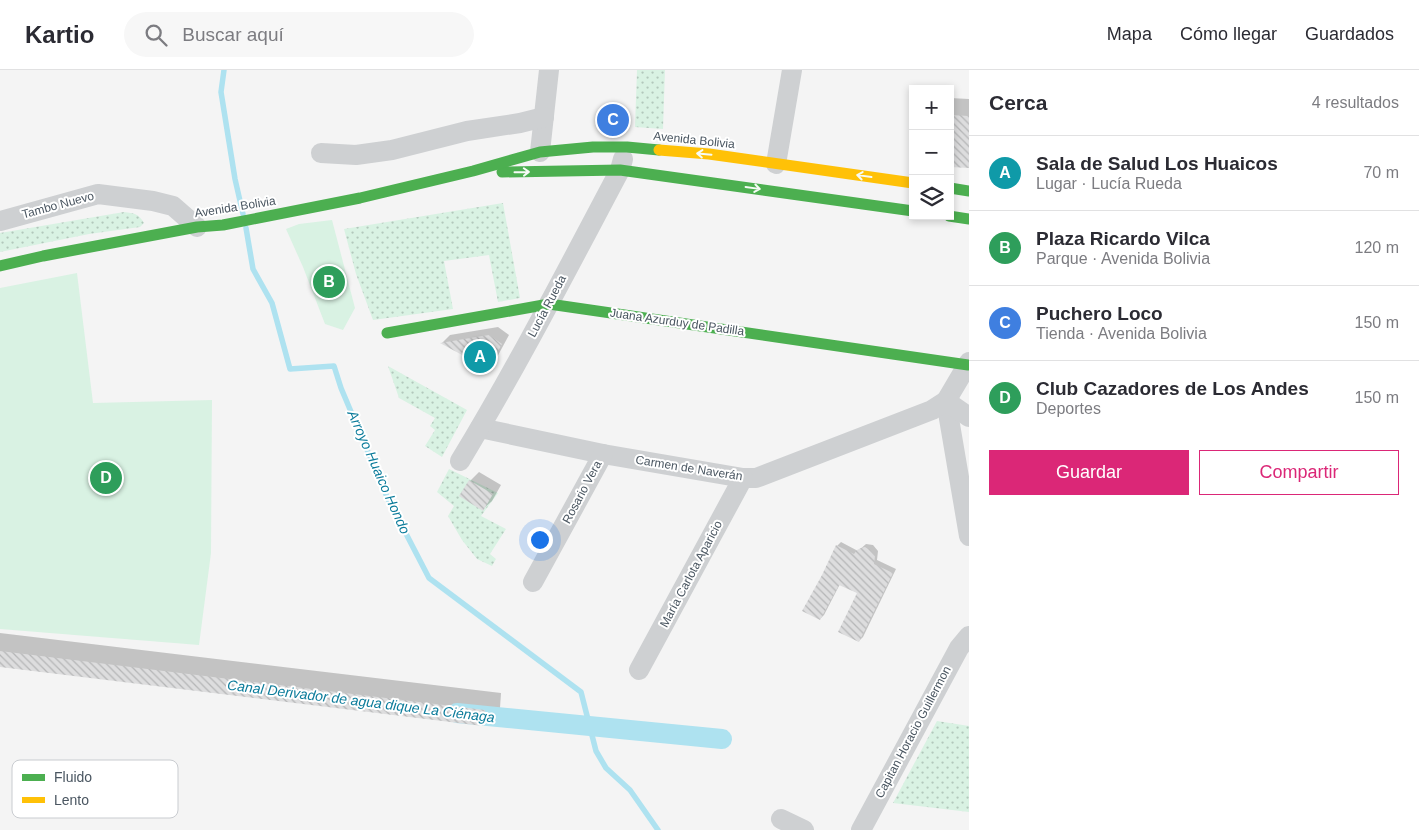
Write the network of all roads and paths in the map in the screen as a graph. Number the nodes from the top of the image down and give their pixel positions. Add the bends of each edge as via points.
1 (549, 70) edge
2 (792, 70) edge
3 (544, 117) junction
4 (627, 147) junction
5 (540, 152) junction
6 (321, 153) dead end
7 (776, 164) junction
8 (620, 170) junction
9 (474, 171) junction
10 (909, 182) edge
11 (954, 189) edge
12 (969, 191) edge
13 (909, 210) edge
14 (954, 217) edge
15 (969, 219) edge
16 (0, 221) edge
17 (197, 228) junction
18 (0, 266) edge
19 (549, 304) junction
20 (388, 333) dead end
21 (968, 364) edge
22 (946, 401) junction
23 (969, 417) edge
24 (480, 428) junction
25 (603, 454) junction
26 (460, 462) dead end
27 (743, 478) junction
28 (969, 536) edge
29 (533, 582) dead end
30 (969, 636) edge
31 (639, 670) dead end
32 (781, 819) dead end
33 (804, 830) edge
34 (861, 830) edge

1 - 3 street
2 - 7 street
3 - 5 street
3 - 6 street via 467,131 392,150
4 - 5 street, Avenida Bolivia
7 -> 4 street, Avenida Bolivia
4 - 8 street, Lucía Rueda
5 - 9 street, Avenida Bolivia
10 -> 7 street, Avenida Bolivia
9 -> 8 street, Avenida Bolivia
8 -> 13 street, Avenida Bolivia
8 - 19 street, Lucía Rueda
9 - 17 street, Avenida Bolivia via 360,198
11 - 12 street
14 - 15 street
16 - 17 street, Tambo Nuevo via 98,194 173,206
17 - 18 street, Avenida Bolivia
19 - 20 street, Juana Azurduy de Padilla
19 - 21 street, Juana Azurduy de Padilla
19 - 24 street, Lucía Rueda
21 - 22 street
22 - 23 street
22 - 27 street, Carmen de Naverán via 932,410 756,478
22 - 28 street
24 - 25 street, Carmen de Naverán
24 - 26 street, Lucía Rueda
25 - 27 street, Carmen de Naverán
25 - 29 street, Rosario Vera
27 - 31 street, María Carlota Aparicio
30 - 34 street, Capitan Horacio Guillermon via 959,648
32 - 33 street

